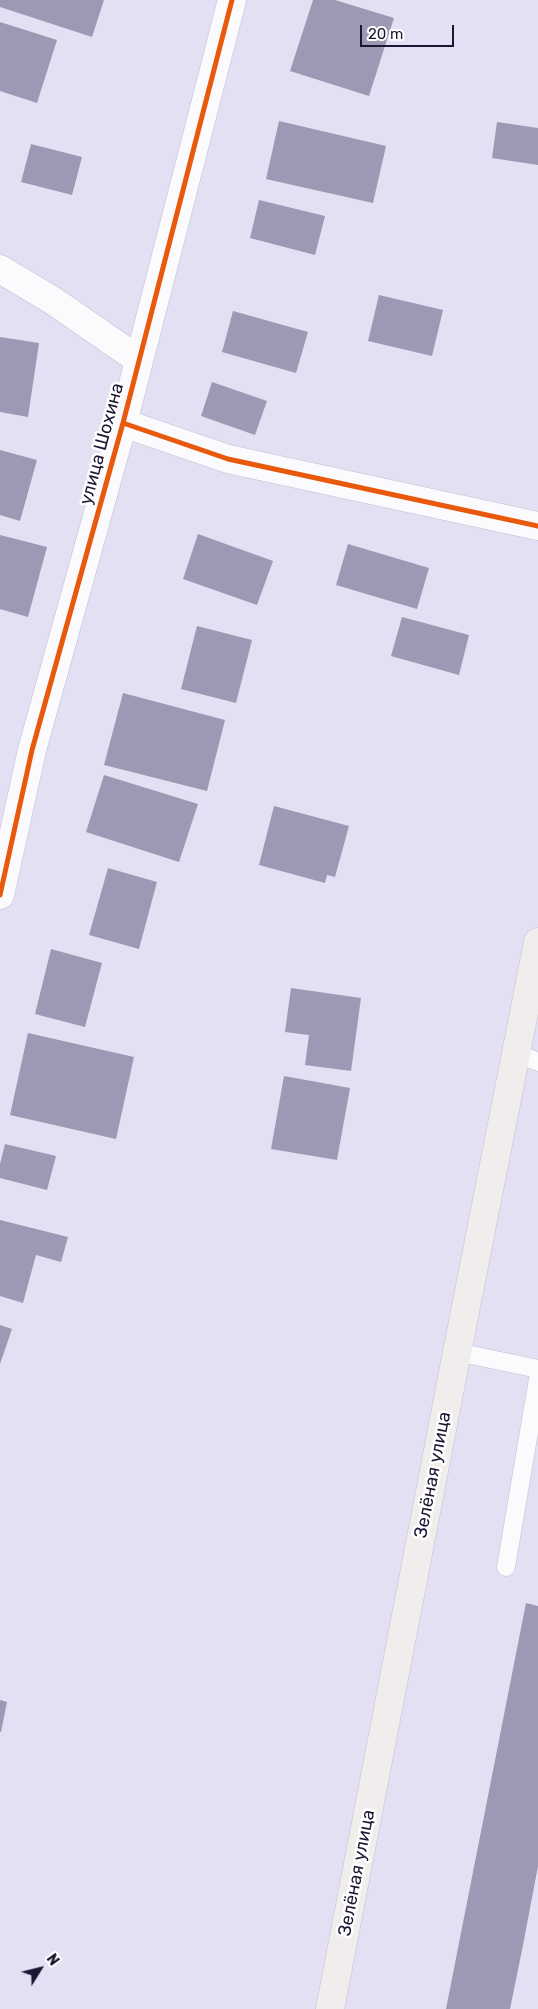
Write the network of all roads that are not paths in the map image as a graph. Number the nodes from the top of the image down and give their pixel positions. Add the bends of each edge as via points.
1 (232, 0) edge
2 (0, 269) edge
3 (139, 360) junction
4 (123, 423) junction
5 (538, 526) edge
6 (0, 895) edge
7 (538, 942) edge
8 (527, 1058) edge
9 (457, 1352) junction
10 (538, 1369) edge
11 (538, 1379) edge
12 (506, 1567) dead end
13 (330, 2009) edge

1 - 3 street, улица Шохина
2 - 3 street via 52,300
3 - 4 street, улица Шохина
4 - 5 street via 228,459
4 - 6 street, улица Шохина via 32,750
7 - 8 main road, Зелёная улица
8 - 9 main road, Зелёная улица
9 - 10 lane
9 - 13 main road, Зелёная улица
11 - 12 lane

